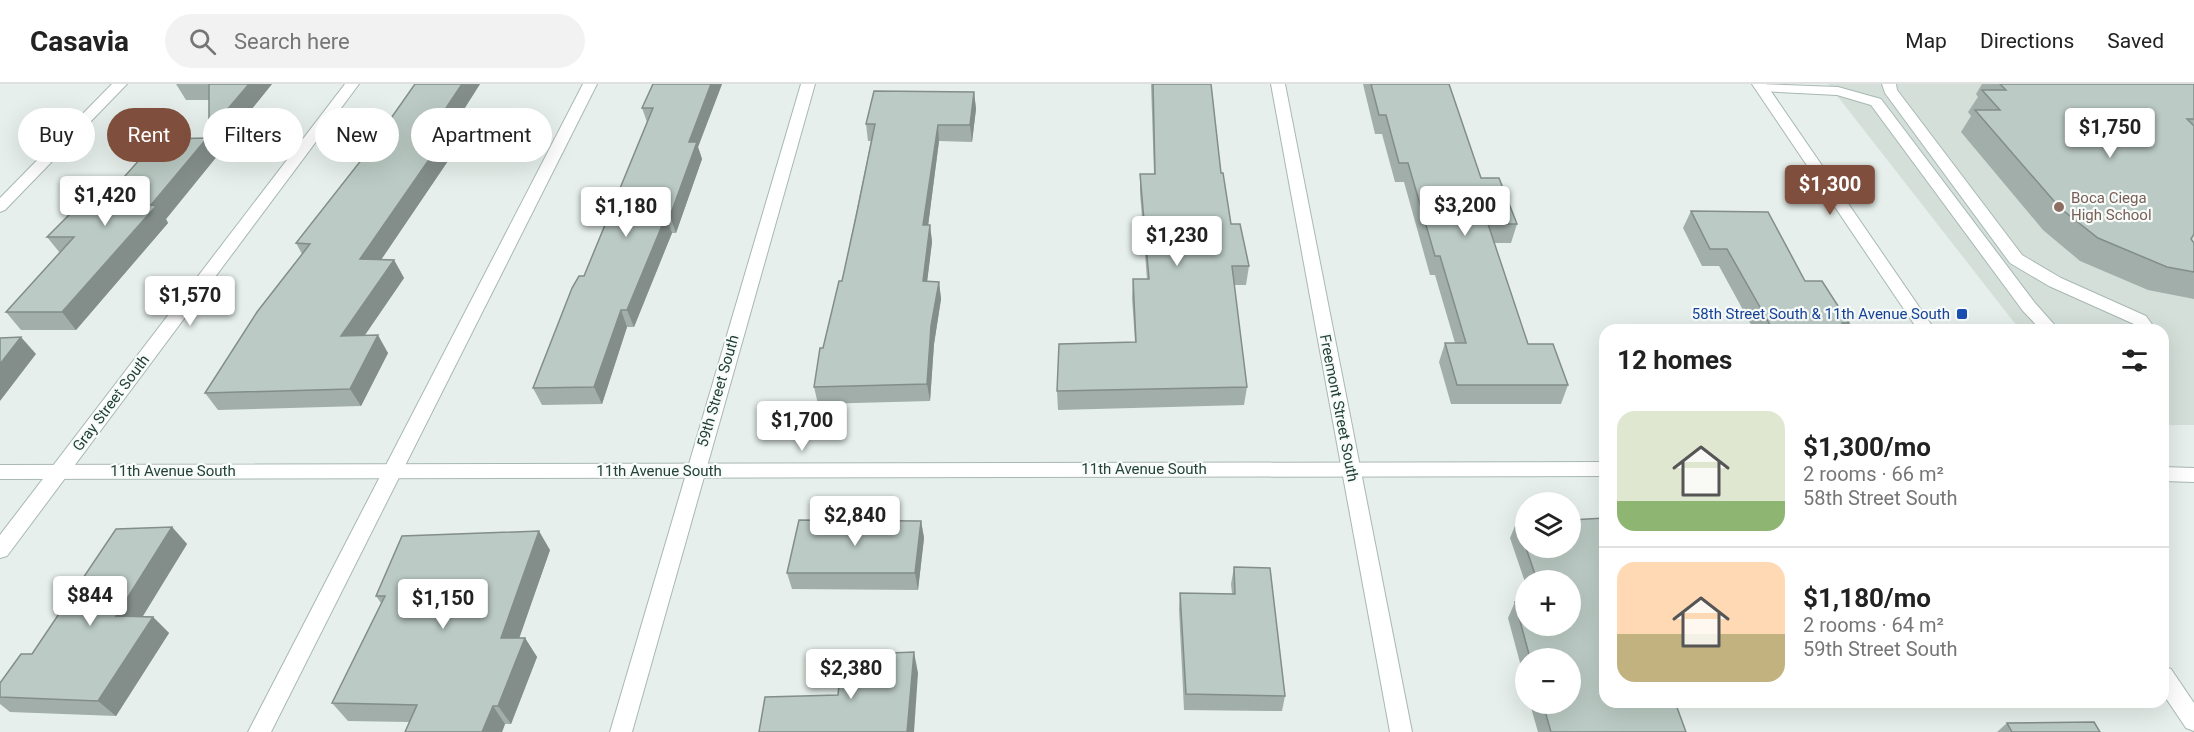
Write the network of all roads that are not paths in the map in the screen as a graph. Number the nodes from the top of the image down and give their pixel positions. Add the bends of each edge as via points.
1 (120, 84) edge
2 (352, 84) edge
3 (590, 84) edge
4 (808, 84) edge
5 (1278, 84) edge
6 (1889, 84) edge
7 (1760, 86) edge
8 (0, 207) edge
9 (1924, 324) edge
10 (2045, 324) edge
11 (2143, 324) edge
12 (1350, 468) junction
13 (1599, 470) edge
14 (59, 471) junction
15 (393, 471) junction
16 (695, 471) junction
17 (0, 472) edge
18 (2169, 474) edge
19 (2194, 475) edge
20 (0, 550) edge
21 (2169, 685) edge
22 (2194, 721) edge
23 (259, 732) edge
24 (621, 732) edge
25 (1401, 732) edge

1 - 8 street
2 - 14 street, Gray Street South
3 - 15 street
4 - 16 street, 59th Street South
5 - 12 street, Freemont Street South
6 - 11 street via 2016,259
7 - 9 street
7 - 10 street via 1838,91 1876,102
12 - 13 street, 11th Avenue South
12 - 16 street, 11th Avenue South
12 - 25 street, Freemont Street South
14 - 15 street, 11th Avenue South
14 - 17 street, 11th Avenue South
14 - 20 street, Gray Street South
15 - 16 street, 11th Avenue South
15 - 23 street
16 - 24 street, 59th Street South
18 - 19 street
21 - 22 street

